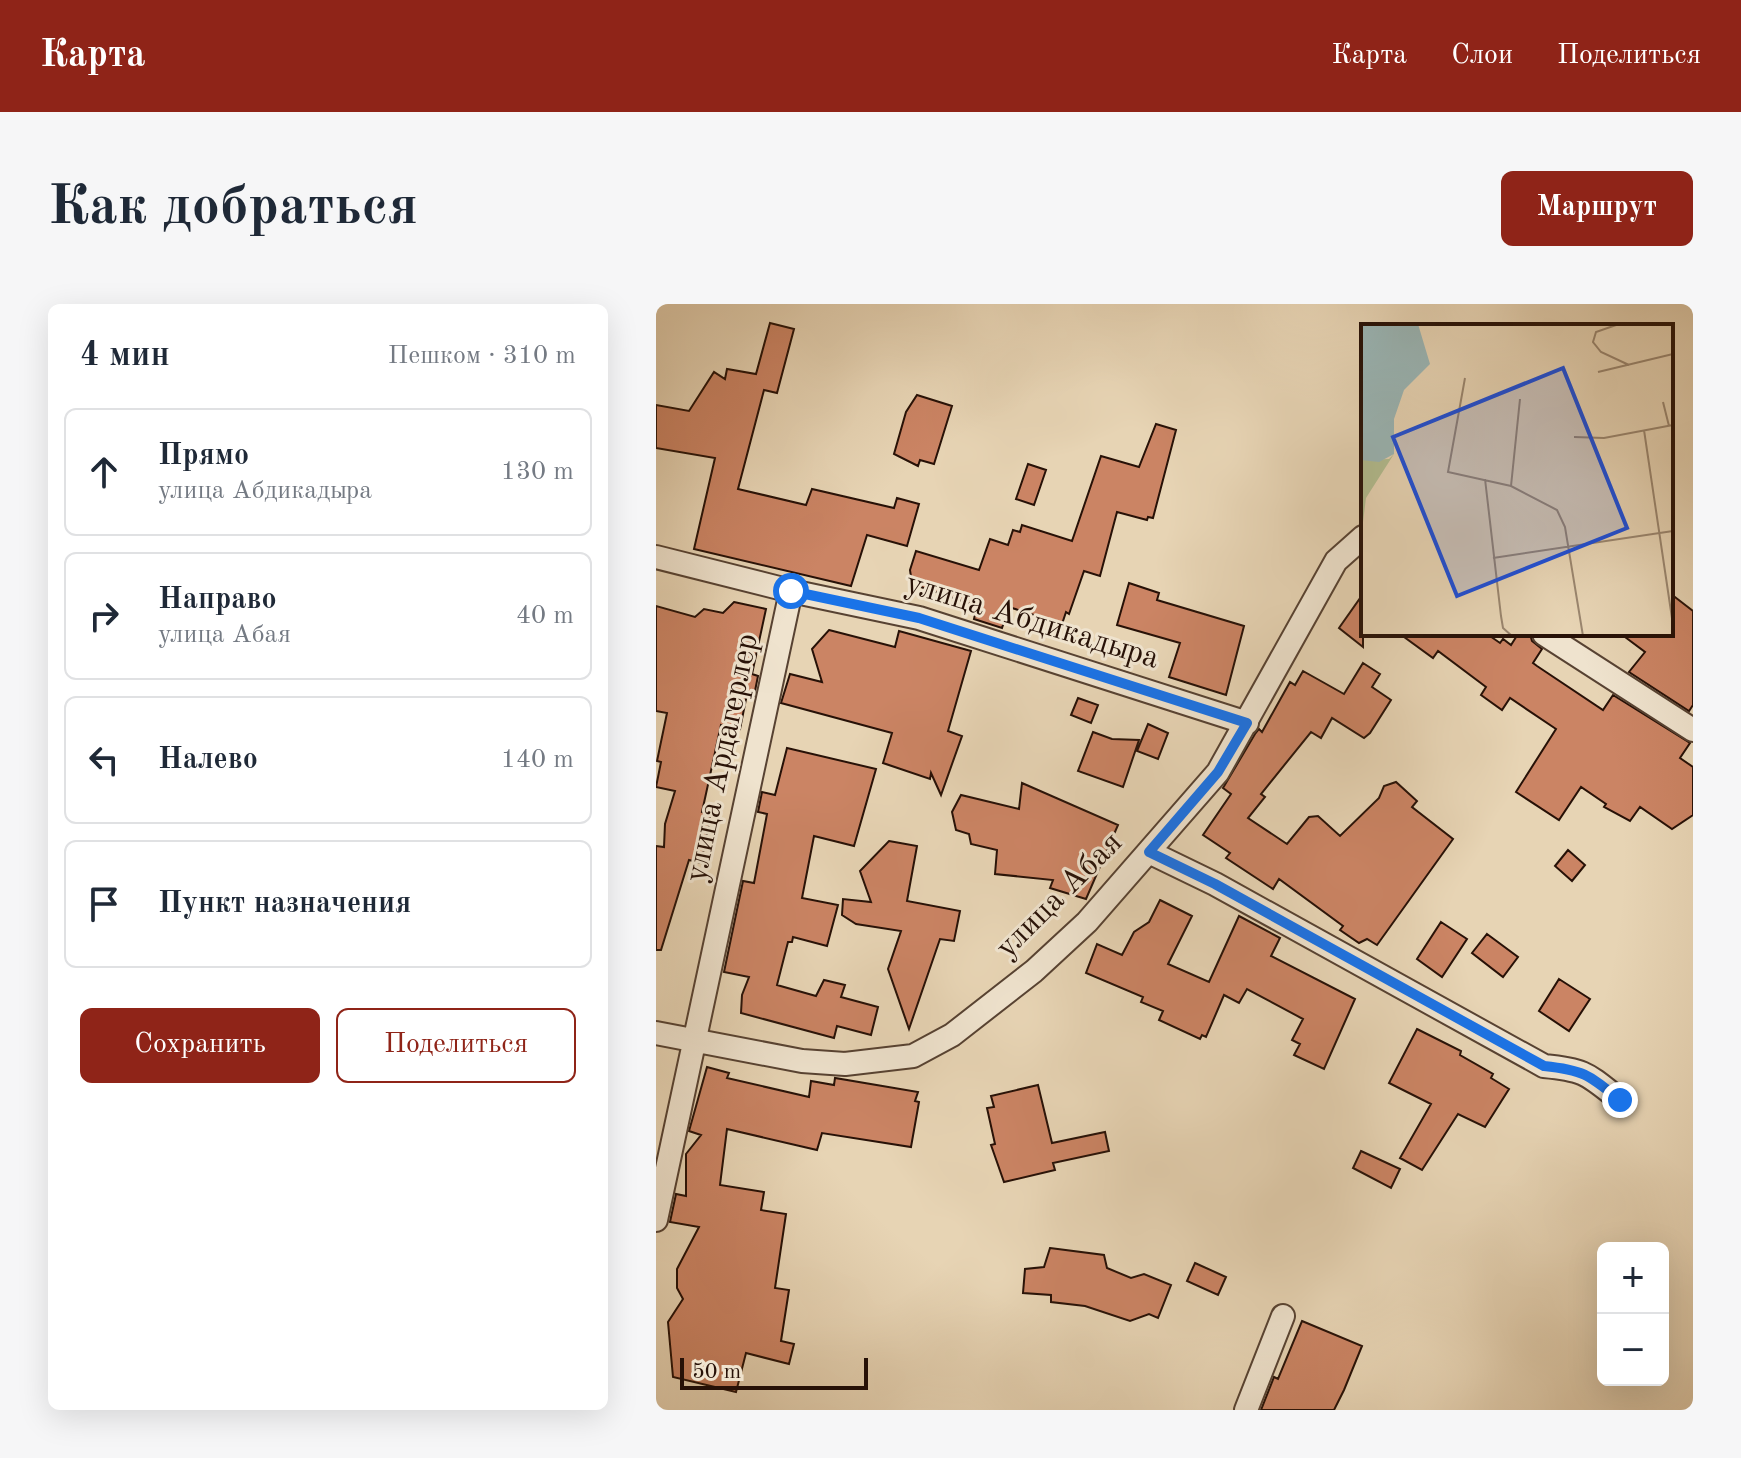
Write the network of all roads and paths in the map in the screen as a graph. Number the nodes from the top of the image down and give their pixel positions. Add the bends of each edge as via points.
1 (1361, 539) edge
2 (656, 557) edge
3 (791, 591) junction
4 (1547, 636) edge
5 (1247, 723) junction
6 (1693, 730) edge
7 (1149, 852) junction
8 (656, 1033) edge
9 (696, 1042) junction
10 (1620, 1100) dead end
11 (656, 1220) edge
12 (1283, 1316) dead end
13 (1246, 1410) edge

1 - 5 street, улица Абая via 1336,561
2 - 3 street, улица Абдикадыра
3 - 5 street, улица Абдикадыра via 919,618
3 - 9 street, улица Ардагерлер
4 - 6 street
5 - 7 street, улица Абая via 1218,772
7 - 9 street, улица Абая via 1087,922 1034,971 952,1035 913,1056 845,1064
7 - 10 street via 1544,1066 1569,1066 1589,1075
8 - 9 street, улица Абая
9 - 11 street, улица Ардагерлер
12 - 13 street

